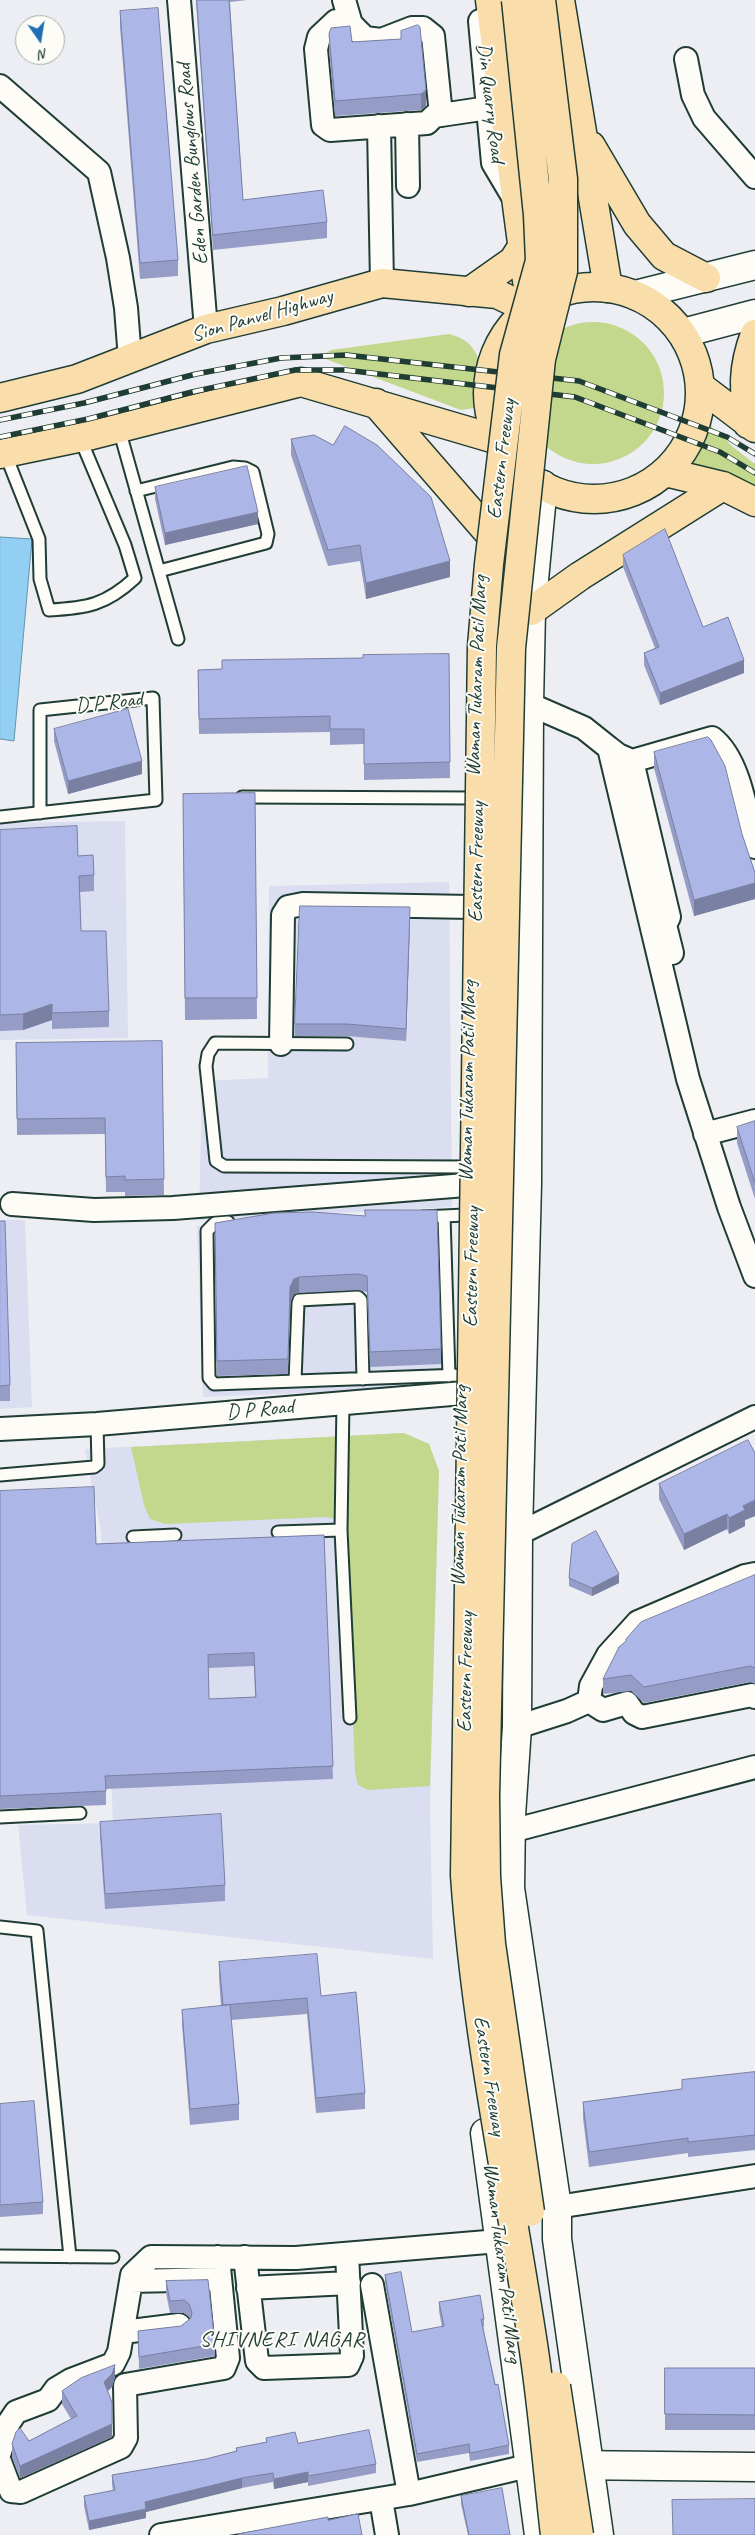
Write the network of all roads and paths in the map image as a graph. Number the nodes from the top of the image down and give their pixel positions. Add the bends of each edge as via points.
1 (179, 0) edge
2 (344, 0) edge
3 (478, 0) edge
4 (490, 0) edge
5 (516, 0) edge
6 (541, 0) edge
7 (560, 0) edge
8 (351, 24) junction
9 (686, 60) dead end
10 (0, 86) edge
11 (488, 108) junction
12 (441, 115) junction
13 (407, 124) junction
14 (380, 126) junction
15 (582, 132) junction
16 (755, 177) edge
17 (408, 186) dead end
18 (516, 202) junction
19 (522, 247) junction
20 (755, 264) edge
21 (706, 278) junction
22 (382, 282) junction
23 (608, 288) junction
24 (469, 292) junction
25 (635, 295) junction
26 (533, 306) junction
27 (755, 314) edge
28 (206, 329) junction
29 (682, 333) junction
30 (755, 334) edge
31 (130, 359) junction
32 (701, 386) junction
33 (0, 398) edge
34 (376, 403) junction
35 (752, 426) edge
36 (118, 428) junction
37 (80, 438) junction
38 (495, 439) junction
39 (2, 454) edge
40 (515, 468) junction
41 (665, 472) junction
42 (543, 485) junction
43 (723, 486) junction
44 (136, 491) junction
45 (755, 502) edge
46 (488, 532) junction
47 (159, 571) junction
48 (531, 611) junction
49 (178, 639) dead end
50 (529, 704) junction
51 (609, 748) junction
52 (632, 761) junction
53 (528, 782) junction
54 (472, 788) junction
55 (230, 797) edge
56 (40, 813) junction
57 (0, 817) edge
58 (755, 847) edge
59 (472, 907) junction
60 (674, 960) dead end
61 (281, 1044) junction
62 (347, 1044) dead end
63 (755, 1121) edge
64 (705, 1134) junction
65 (528, 1143) junction
66 (466, 1165) junction
67 (12, 1204) dead end
68 (454, 1216) junction
69 (414, 1217) edge
70 (245, 1222) edge
71 (755, 1276) edge
72 (363, 1379) junction
73 (295, 1381) junction
74 (457, 1381) junction
75 (521, 1390) junction
76 (343, 1403) junction
77 (752, 1423) edge
78 (97, 1424) junction
79 (0, 1429) edge
80 (0, 1475) edge
81 (342, 1530) junction
82 (278, 1532) dead end
83 (518, 1534) junction
84 (175, 1535) dead end
85 (133, 1537) dead end
86 (755, 1574) edge
87 (755, 1697) edge
88 (589, 1702) junction
89 (350, 1718) dead end
90 (517, 1727) junction
91 (755, 1767) edge
92 (80, 1813) dead end
93 (0, 1817) edge
94 (511, 1831) junction
95 (0, 1927) edge
96 (755, 2176) edge
97 (557, 2207) junction
98 (499, 2241) junction
99 (348, 2254) junction
100 (0, 2256) edge
101 (70, 2257) junction
102 (113, 2257) dead end
103 (218, 2257) junction
104 (253, 2257) junction
105 (220, 2279) junction
106 (131, 2281) junction
107 (349, 2283) junction
108 (372, 2285) dead end
109 (256, 2287) junction
110 (179, 2325) edge
111 (123, 2332) junction
112 (113, 2364) junction
113 (125, 2385) junction
114 (0, 2452) edge
115 (0, 2462) edge
116 (588, 2464) junction
117 (528, 2466) junction
118 (755, 2467) edge
119 (5, 2492) edge
120 (409, 2494) junction
121 (381, 2499) junction
122 (161, 2535) edge
123 (387, 2535) edge
124 (539, 2535) edge
125 (556, 2535) edge
126 (578, 2535) edge
127 (599, 2535) edge

1 - 28 street, Eden Garden Bunglows Road
2 - 8 street
3 - 11 street, Din Quarry Road
4 - 18 highway
5 - 125 highway, Eastern Freeway, bridge via 540,262 514,355 482,646 465,1875 470,1954 534,2352
6 - 126 highway, Eastern Freeway, bridge via 563,179 563,271 541,359 511,648 486,1878 500,2016
7 - 15 highway
8 - 12 street via 365,38 382,40 412,28 423,28 433,36
8 - 14 street via 336,21 319,37 316,49 323,125 330,130
9 - 16 street via 693,95 704,118
10 - 31 street via 99,172 118,258
11 - 12 street
11 - 18 street, Din Quarry Road via 493,164
12 - 13 street via 434,116 427,123
13 - 14 street
13 - 17 street
14 - 22 street
15 - 21 highway via 637,224 664,256
15 - 23 highway
18 - 19 highway
19 - 24 highway via 513,261
19 - 26 highway
20 - 21 main road
21 - 25 main road
22 - 24 highway, Sion Panvel Highway
22 - 28 highway, Sion Panvel Highway
23 - 25 highway
23 - 26 highway via 580,288 554,295
24 - 26 highway, Sion Panvel Highway via 497,294
25 - 29 highway via 662,310
26 - 38 highway via 510,330 495,354 489,382
27 - 29 main road
28 - 31 highway, Sion Panvel Highway
29 - 32 highway via 695,358
30 - 35 highway via 746,359 744,392
31 - 33 highway, Sion Panvel Highway via 78,380
32 - 35 highway
32 - 41 highway via 700,410 693,434
34 - 36 highway via 301,382
34 - 38 highway
34 - 46 highway
36 - 37 highway
36 - 44 lane
37 - 39 highway
37 - 39 lane via 125,545 134,578 118,594 97,605 49,610 40,579 39,539
38 - 40 highway
40 - 42 highway
40 - 46 main road, Waman Tukaram Patil Marg
41 - 42 highway via 641,488 614,497 585,498
41 - 43 highway
42 - 48 main road
43 - 45 highway
43 - 48 highway via 580,576
44 - 47 lane
44 - 47 lane via 233,467 253,472 268,534 266,543
46 - 54 main road, Waman Tukaram Patil Marg via 479,579
47 - 49 lane
48 - 50 main road
50 - 51 street via 584,728
50 - 53 main road
51 - 52 street
51 - 64 street via 664,984
52 - 58 street via 712,738 719,743 733,766
52 - 60 street via 669,917 665,924
53 - 54 main road
53 - 65 main road
54 - 55 lane
54 - 59 main road, Waman Tukaram Patil Marg
56 - 56 lane, D P Road via 156,800 153,698 40,710
56 - 57 lane, D P Road
59 - 61 street via 303,904 288,907 283,915
59 - 66 main road, Waman Tukaram Patil Marg
61 - 62 lane
61 - 66 lane via 215,1043 208,1054 206,1066 216,1161 224,1166
63 - 64 street
64 - 71 street
65 - 66 main road
65 - 75 main road
66 - 67 street via 173,1208 94,1210
66 - 68 main road, Waman Tukaram Patil Marg
68 - 69 lane
68 - 74 main road, Waman Tukaram Patil Marg
70 - 73 lane via 215,1223 207,1231 210,1378 214,1384
72 - 73 lane
72 - 73 lane via 361,1300 358,1297 299,1300
72 - 74 lane
74 - 75 street, D P Road
74 - 76 street, D P Road
74 - 98 main road, Waman Tukaram Patil Marg via 452,1873
75 - 83 main road
76 - 78 street, D P Road
76 - 81 lane
77 - 83 street
78 - 79 street, D P Road
78 - 80 lane via 98,1464 94,1467
81 - 82 lane
81 - 89 lane
83 - 90 main road
84 - 85 lane
86 - 88 street via 638,1622 608,1655 591,1686
87 - 88 street via 642,1717 634,1713 627,1703 603,1710
88 - 90 street
90 - 94 main road
91 - 94 street
92 - 93 lane
94 - 97 main road via 510,1888
95 - 101 lane via 38,1931
96 - 97 street
97 - 116 main road via 557,2239
98 - 99 street
98 - 117 main road, Waman Tukaram Patil Marg
99 - 104 street
99 - 107 street
100 - 101 lane
101 - 102 lane
103 - 104 street
103 - 105 street
103 - 106 street via 151,2257 132,2275
104 - 109 street
105 - 106 street
105 - 113 street via 228,2358 224,2368
106 - 111 street
107 - 109 street
107 - 109 street via 352,2356 348,2365 264,2368 257,2361
108 - 120 street
110 - 111 street
111 - 112 street
112 - 113 street
112 - 114 street via 71,2380 56,2389 48,2400 16,2412 8,2424
113 - 119 street via 126,2438 122,2447 21,2492
115 - 119 street
116 - 117 main road
116 - 118 main road
116 - 127 main road
117 - 120 street
117 - 124 main road, Waman Tukaram Patil Marg
120 - 121 street
121 - 122 street
121 - 123 street

